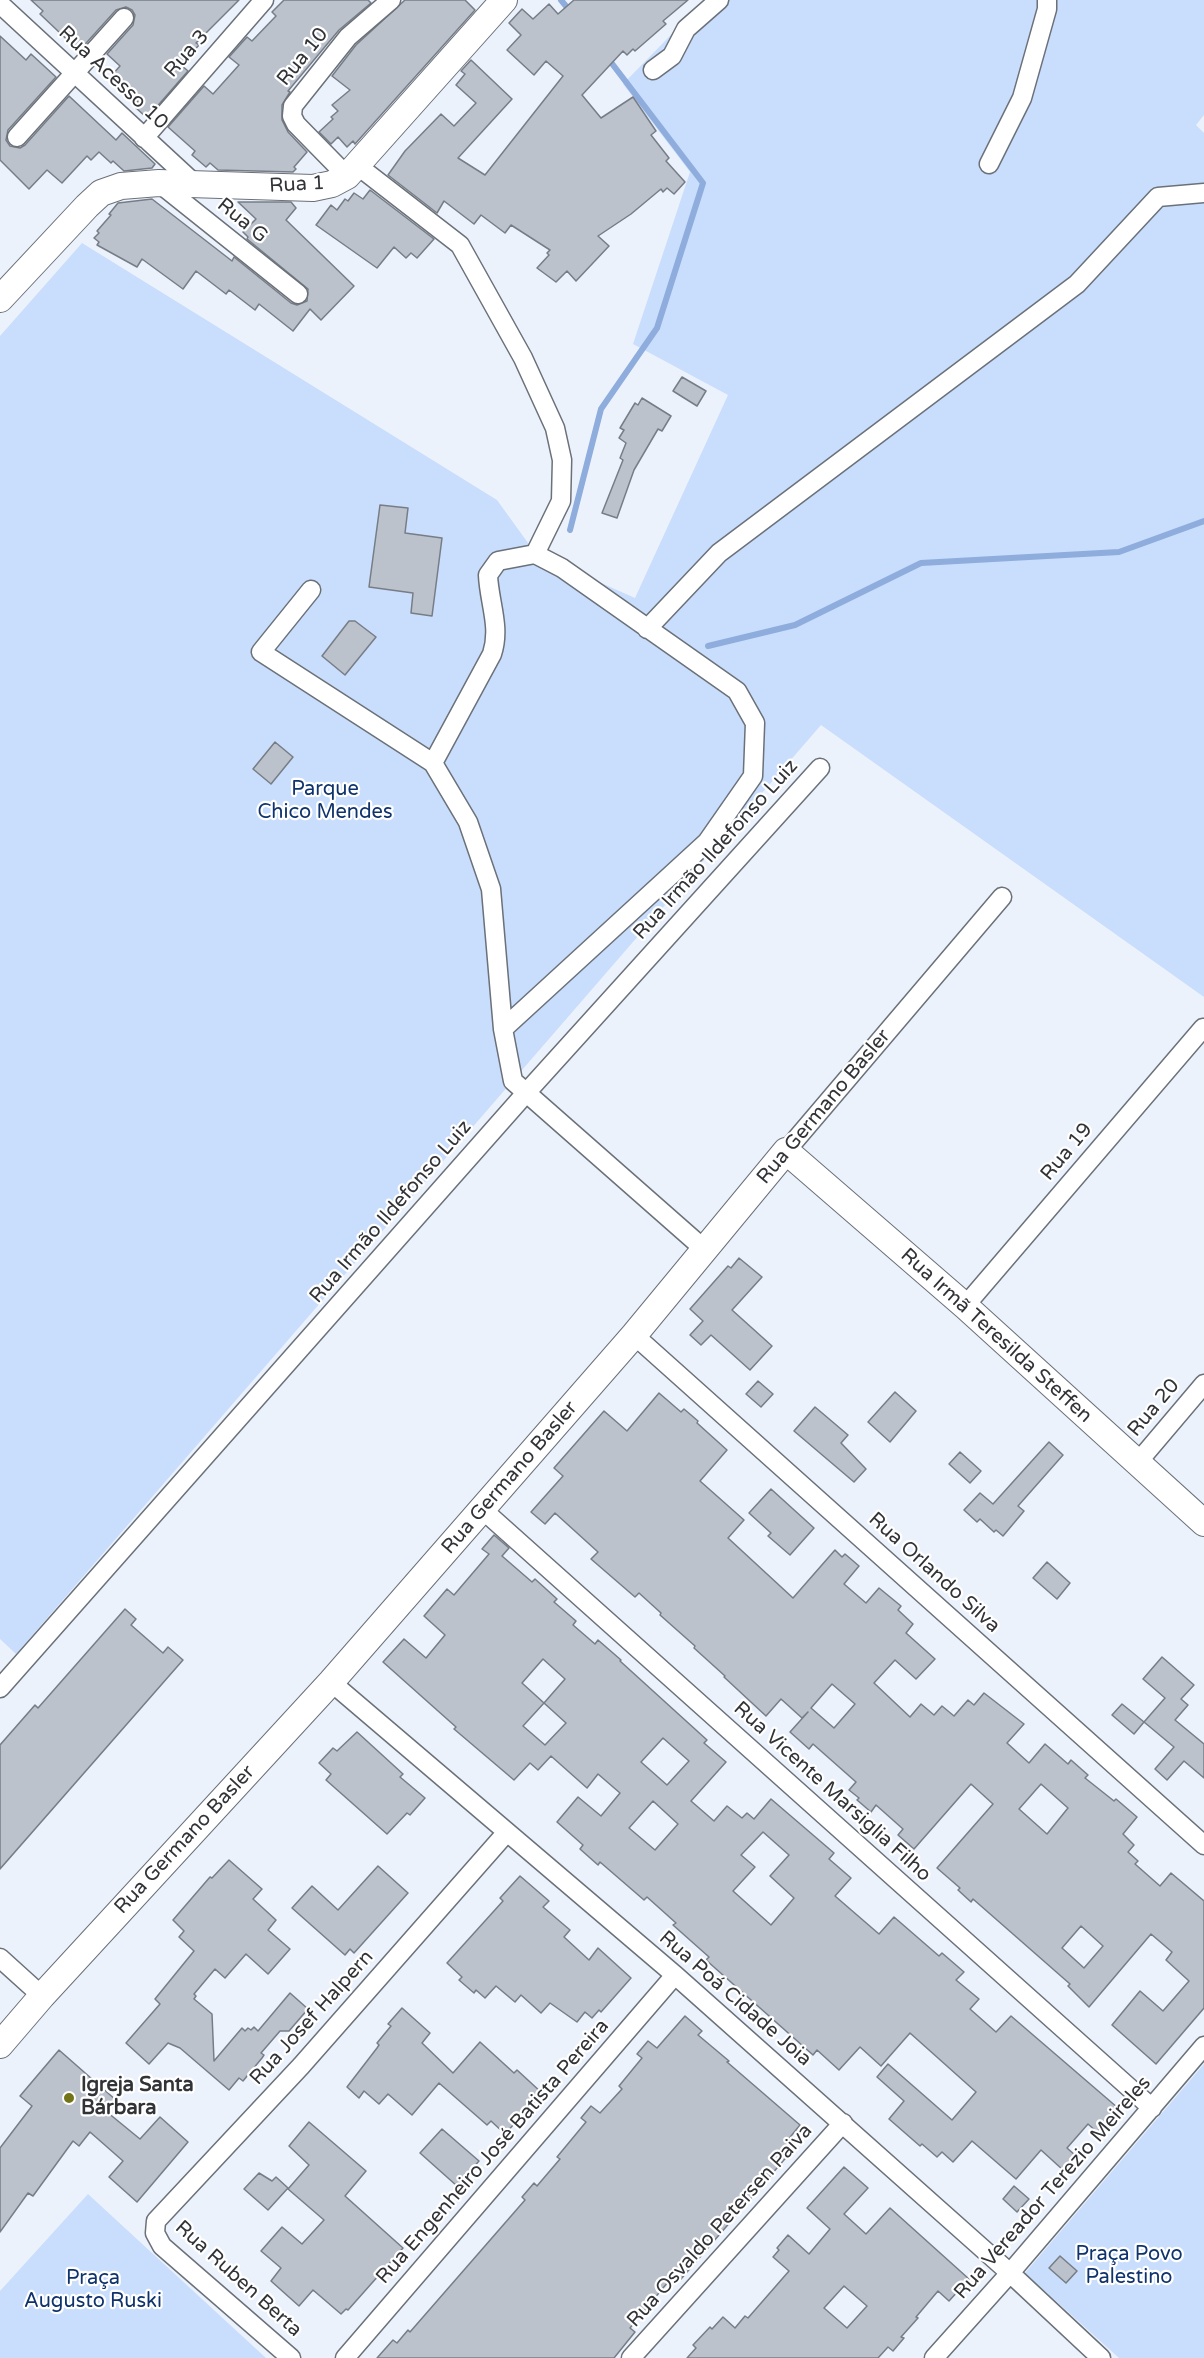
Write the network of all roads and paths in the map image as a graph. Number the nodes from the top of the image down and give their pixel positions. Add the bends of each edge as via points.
1 (264, 0) edge
2 (391, 0) edge
3 (504, 0) edge
4 (720, 0) edge
5 (1047, 0) edge
6 (5, 8) edge
7 (124, 18) dead end
8 (653, 70) dead end
9 (75, 73) junction
10 (17, 137) dead end
11 (144, 138) junction
12 (989, 164) dead end
13 (353, 171) junction
14 (159, 183) junction
15 (195, 184) junction
16 (1204, 193) edge
17 (298, 294) dead end
18 (0, 299) edge
19 (536, 554) junction
20 (311, 590) dead end
21 (647, 629) junction
22 (433, 763) junction
23 (820, 768) dead end
24 (1002, 897) dead end
25 (1203, 1028) edge
26 (503, 1029) junction
27 (526, 1093) junction
28 (786, 1151) junction
29 (704, 1249) junction
30 (965, 1306) junction
31 (634, 1335) junction
32 (1204, 1384) edge
33 (1138, 1462) junction
34 (483, 1510) junction
35 (1204, 1523) edge
36 (4, 1676) edge
37 (331, 1682) junction
38 (507, 1832) junction
39 (1204, 1845) edge
40 (0, 1958) edge
41 (675, 1975) junction
42 (42, 1996) junction
43 (0, 2045) edge
44 (1204, 2046) edge
45 (1152, 2108) junction
46 (843, 2123) junction
47 (155, 2233) joint
48 (1010, 2273) junction
49 (291, 2358) edge
50 (345, 2358) edge
51 (631, 2358) edge
52 (934, 2358) edge
53 (1101, 2358) edge

1 - 11 street, Rua 3
2 - 13 street, Rua 10 via 348,38 292,106 296,124
3 - 13 street, Rua 1
4 - 8 street via 686,29 672,56
5 - 12 street via 1022,98
6 - 9 street, Rua Acesso 10
7 - 9 street
9 - 10 street
9 - 11 street, Rua Acesso 10
11 - 15 street, Rua Acesso 10
13 - 15 street, Rua 1 via 332,184 313,188
13 - 19 street via 460,245 523,358 555,428 562,460 561,501
14 - 15 street, Rua 1
14 - 17 street, Rua G
14 - 18 street, Rua 1 via 121,186 101,194
16 - 21 street via 1158,197 1077,284 719,553
19 - 21 street
19 - 22 street via 498,561 488,575 494,612 492,654
20 - 22 street via 261,652
21 - 26 street via 737,691 756,723 753,776 707,842
22 - 26 street via 468,822 491,890
23 - 27 street, Rua Irmão Ildefonso Luiz
24 - 28 street, Rua Germano Basler
25 - 30 street, Rua 19
26 - 27 street via 513,1081
27 - 29 street
27 - 36 street, Rua Irmão Ildefonso Luiz
28 - 29 street, Rua Germano Basler
28 - 30 street, Rua Irmã Teresilda Steffen
29 - 31 street, Rua Germano Basler
30 - 33 street, Rua Irmã Teresilda Steffen
31 - 34 street, Rua Germano Basler
31 - 39 street, Rua Orlando Silva
32 - 33 street, Rua 20
33 - 35 street, Rua Irmã Teresilda Steffen
34 - 37 street, Rua Germano Basler
34 - 45 street, Rua Vicente Marsiglia Filho
37 - 38 street, Rua Poá Cidade Joia
37 - 42 street, Rua Germano Basler
38 - 41 street, Rua Poá Cidade Joia
38 - 47 street, Rua Josef Halpern via 302,2066 156,2221
40 - 42 street
41 - 46 street, Rua Poá Cidade Joia
41 - 50 street, Rua Engenheiro José Batista Pereira
42 - 43 street, Rua Germano Basler
44 - 45 street, Rua Vereador Terezio Meireles
45 - 48 street, Rua Vereador Terezio Meireles
46 - 48 street, Rua Poá Cidade Joia
46 - 51 street, Rua Osvaldo Petersen Paiva
47 - 49 street, Rua Ruben Berta via 162,2246
48 - 52 street, Rua Vereador Terezio Meireles
48 - 53 street, Rua Poá Cidade Joia

